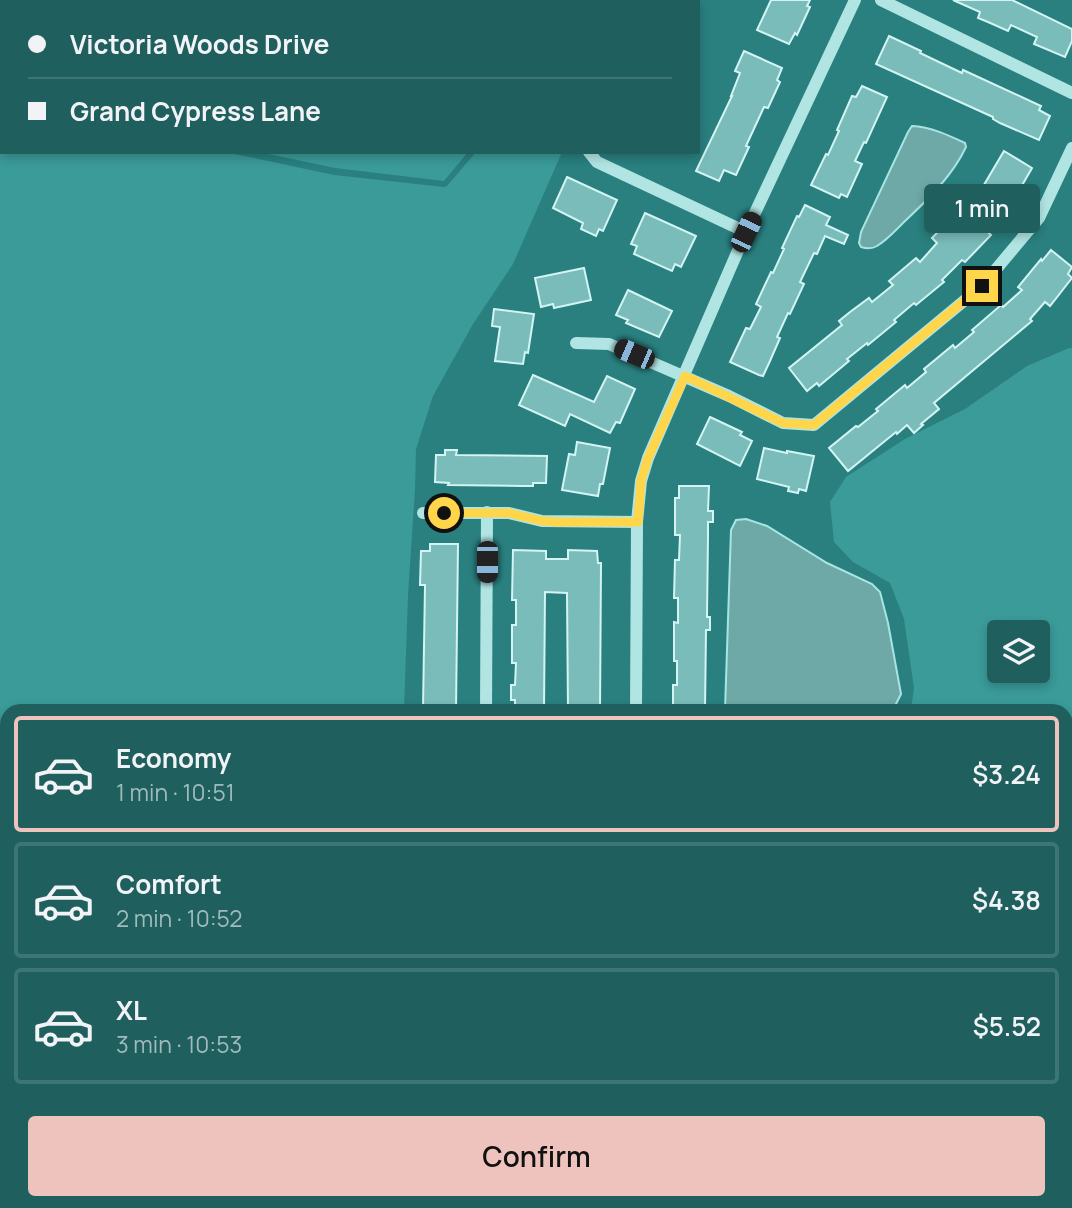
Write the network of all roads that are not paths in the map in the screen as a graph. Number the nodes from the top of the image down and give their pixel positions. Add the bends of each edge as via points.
1 (855, 0) edge
2 (881, 0) edge
3 (1072, 93) edge
4 (1072, 148) edge
5 (591, 154) edge
6 (746, 232) junction
7 (576, 343) dead end
8 (685, 376) junction
9 (487, 512) junction
10 (423, 513) dead end
11 (638, 522) junction
12 (486, 704) edge
13 (636, 704) edge

1 - 6 street
2 - 3 street
4 - 8 street via 1039,218 982,286 814,425 783,423
5 - 6 street via 597,162
6 - 8 street
7 - 8 street via 609,344
8 - 11 street via 648,458
9 - 10 street
9 - 11 street via 557,522
9 - 12 street
11 - 13 street

